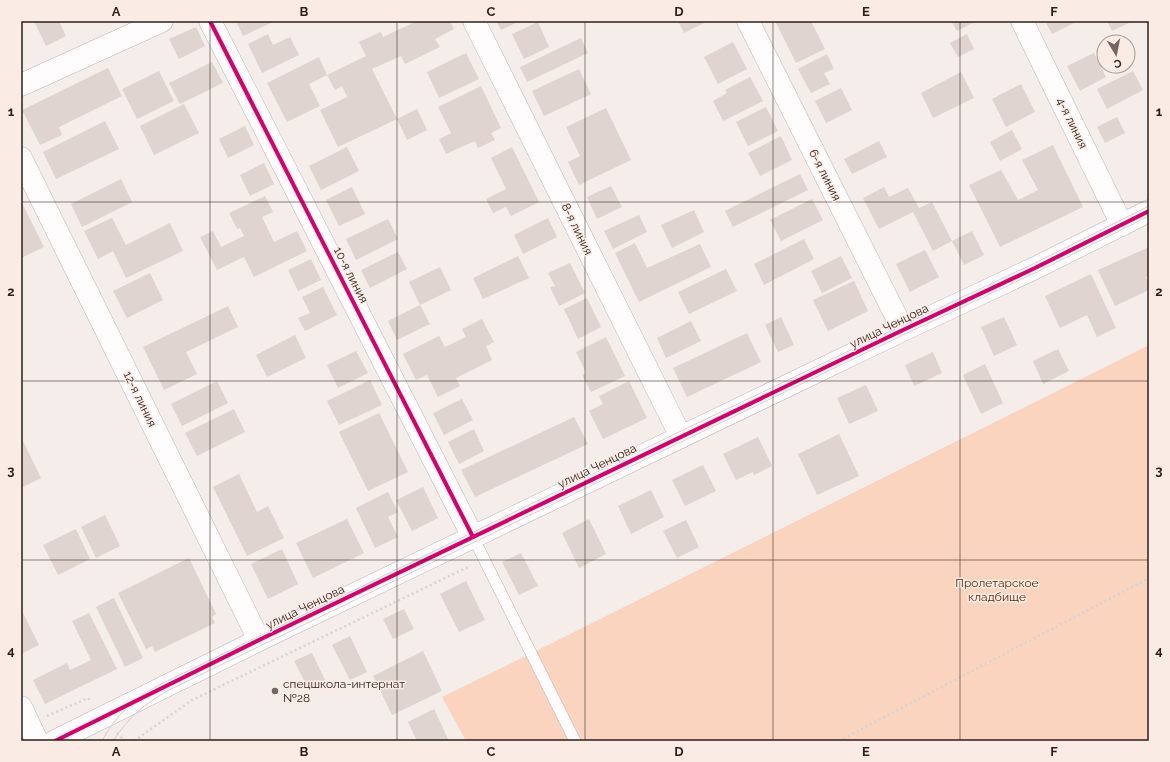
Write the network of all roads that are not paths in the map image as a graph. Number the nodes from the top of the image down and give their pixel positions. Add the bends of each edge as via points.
1 (162, 21) edge
2 (210, 21) edge
3 (474, 21) edge
4 (748, 21) edge
5 (1022, 21) edge
6 (21, 85) edge
7 (21, 158) edge
8 (1149, 211) edge
9 (1122, 225) junction
10 (903, 330) junction
11 (681, 437) junction
12 (473, 537) junction
13 (260, 640) junction
14 (21, 707) edge
15 (38, 741) edge
16 (55, 741) edge
17 (575, 741) edge

1 - 6 street
2 - 12 street, 10-я линия
3 - 11 street, 8-я линия
4 - 10 street, 6-я линия
5 - 9 street, 4-я линия
7 - 13 street, 12-я линия
8 - 9 street, улица Ченцова
9 - 10 street, улица Ченцова
10 - 11 street, улица Ченцова
11 - 12 street, улица Ченцова
12 - 13 street, улица Ченцова
12 - 17 lane
13 - 16 street, улица Ченцова
14 - 15 street

